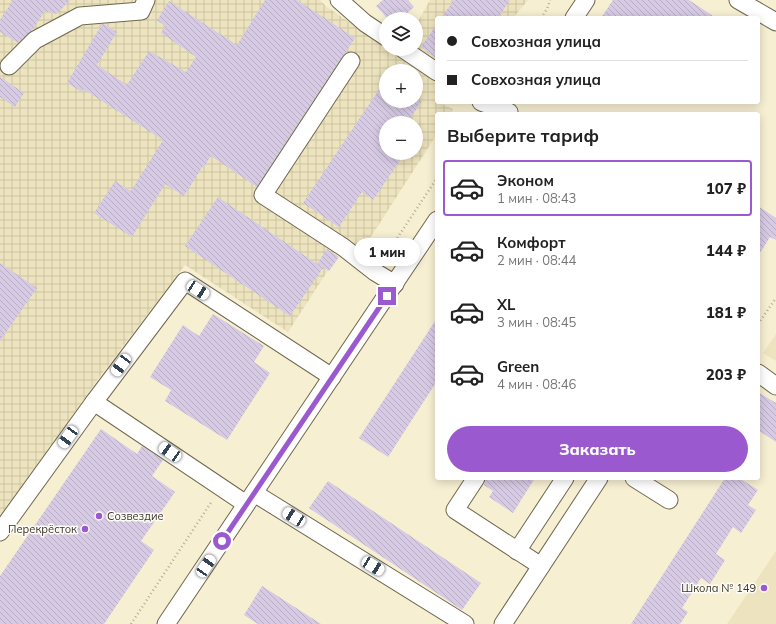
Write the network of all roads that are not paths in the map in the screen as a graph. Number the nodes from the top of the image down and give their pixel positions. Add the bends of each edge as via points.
1 (146, 0) edge
2 (339, 0) edge
3 (586, 0) edge
4 (738, 0) edge
5 (575, 16) edge
6 (776, 22) edge
7 (379, 32) edge
8 (413, 56) edge
9 (351, 61) dead end
10 (9, 66) dead end
11 (435, 71) edge
12 (489, 104) edge
13 (510, 109) edge
14 (435, 223) edge
15 (395, 284) junction
16 (760, 374) edge
17 (332, 377) junction
18 (776, 386) edge
19 (94, 402) junction
20 (475, 480) edge
21 (564, 480) edge
22 (598, 480) edge
23 (637, 480) edge
24 (250, 498) junction
25 (669, 500) dead end
26 (0, 532) edge
27 (517, 551) junction
28 (541, 566) junction
29 (166, 624) edge
30 (465, 624) edge
31 (503, 624) edge

1 - 10 street via 141,12 80,16 35,40
2 - 7 street
3 - 5 street
4 - 6 street
8 - 11 street
9 - 15 street via 263,195
12 - 13 street
14 - 15 street
15 - 17 street
16 - 18 street
17 - 19 street via 185,281
17 - 24 street
19 - 24 street via 221,486
19 - 26 street
20 - 27 street via 455,510
21 - 27 street
22 - 28 street
23 - 25 street
24 - 29 street
24 - 30 street
27 - 28 street
28 - 31 street

